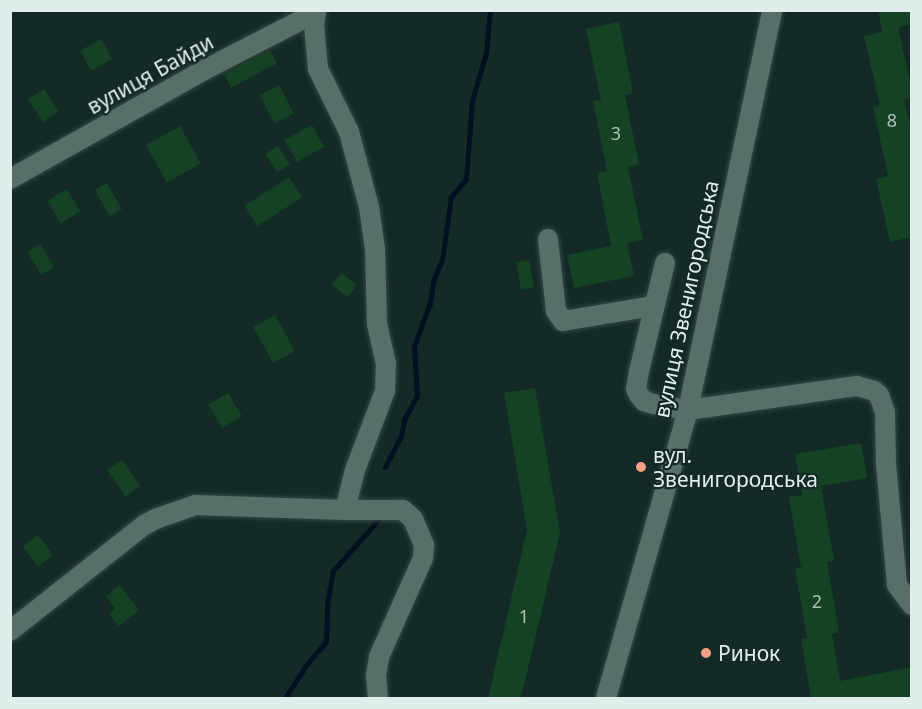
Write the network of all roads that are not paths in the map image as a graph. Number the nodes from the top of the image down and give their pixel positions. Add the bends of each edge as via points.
1 (772, 10) edge
2 (316, 12) edge
3 (10, 179) edge
4 (548, 239) dead end
5 (665, 263) dead end
6 (654, 306) junction
7 (688, 410) junction
8 (345, 510) junction
9 (912, 605) edge
10 (10, 631) edge
11 (378, 699) edge
12 (606, 699) edge

1 - 7 street, вулиця Звенигородська
2 - 3 street, вулиця Байди
2 - 8 street via 318,69 349,132 369,207 375,249 377,324 386,364 385,391 355,470
4 - 6 street via 555,305 563,321
5 - 6 street
6 - 7 street via 636,389 644,401
7 - 9 street via 857,386 879,395 885,412 897,585
7 - 12 street, вулиця Звенигородська
8 - 10 street via 195,505 158,518
8 - 11 street via 403,510 413,519 424,545 423,558 379,657

